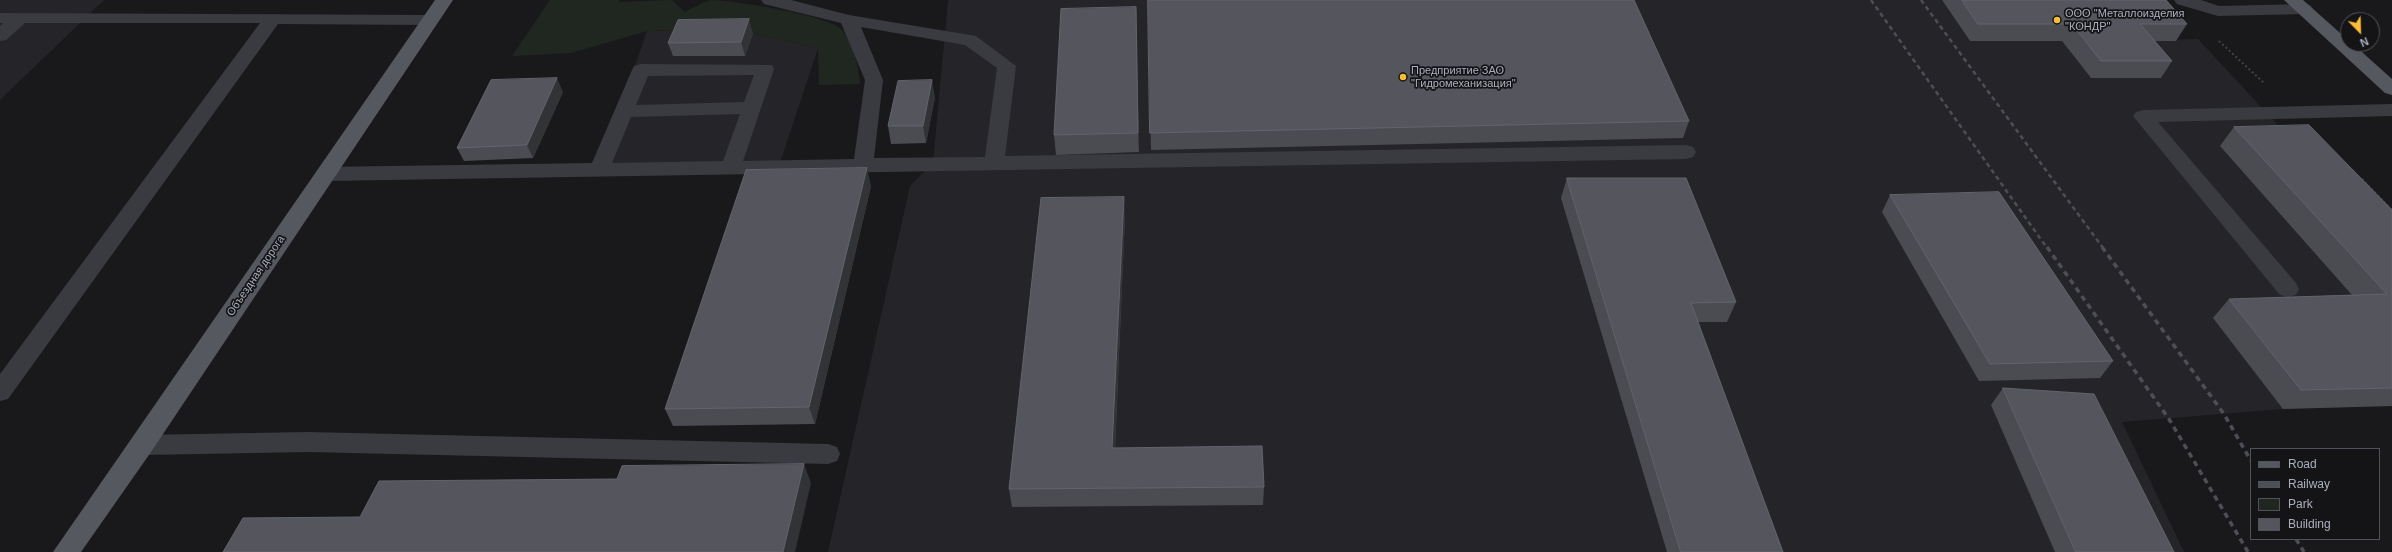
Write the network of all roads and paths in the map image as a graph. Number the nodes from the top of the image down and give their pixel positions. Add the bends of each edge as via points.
1 (444, 0) edge
2 (770, 0) edge
3 (2183, 0) edge
4 (2298, 5) edge
5 (0, 18) edge
6 (20, 18) junction
7 (273, 18) junction
8 (430, 20) junction
9 (849, 20) junction
10 (0, 36) edge
11 (2392, 89) edge
12 (752, 108) junction
13 (2392, 110) edge
14 (625, 111) junction
15 (1686, 152) dead end
16 (994, 162) junction
17 (863, 165) junction
18 (600, 167) junction
19 (731, 167) junction
20 (325, 174) junction
21 (2288, 290) dead end
22 (0, 392) edge
23 (142, 445) junction
24 (828, 454) dead end
25 (66, 552) edge

1 - 8 main road, Объездная дорога
2 - 9 street
3 - 4 street via 2218,11
4 - 11 main road
5 - 6 street
6 - 7 street
6 - 10 street
7 - 8 street
7 - 22 street
8 - 20 main road, Объездная дорога
9 - 16 street via 970,40 1007,66
9 - 17 street via 874,80
12 - 14 street
12 - 14 street via 765,68 641,70
12 - 19 street
13 - 21 street via 2143,116
14 - 18 street
15 - 16 street
16 - 17 street
17 - 19 street
18 - 19 street
18 - 20 street
20 - 23 main road, Объездная дорога
23 - 24 street via 308,442
23 - 25 main road, Объездная дорога

